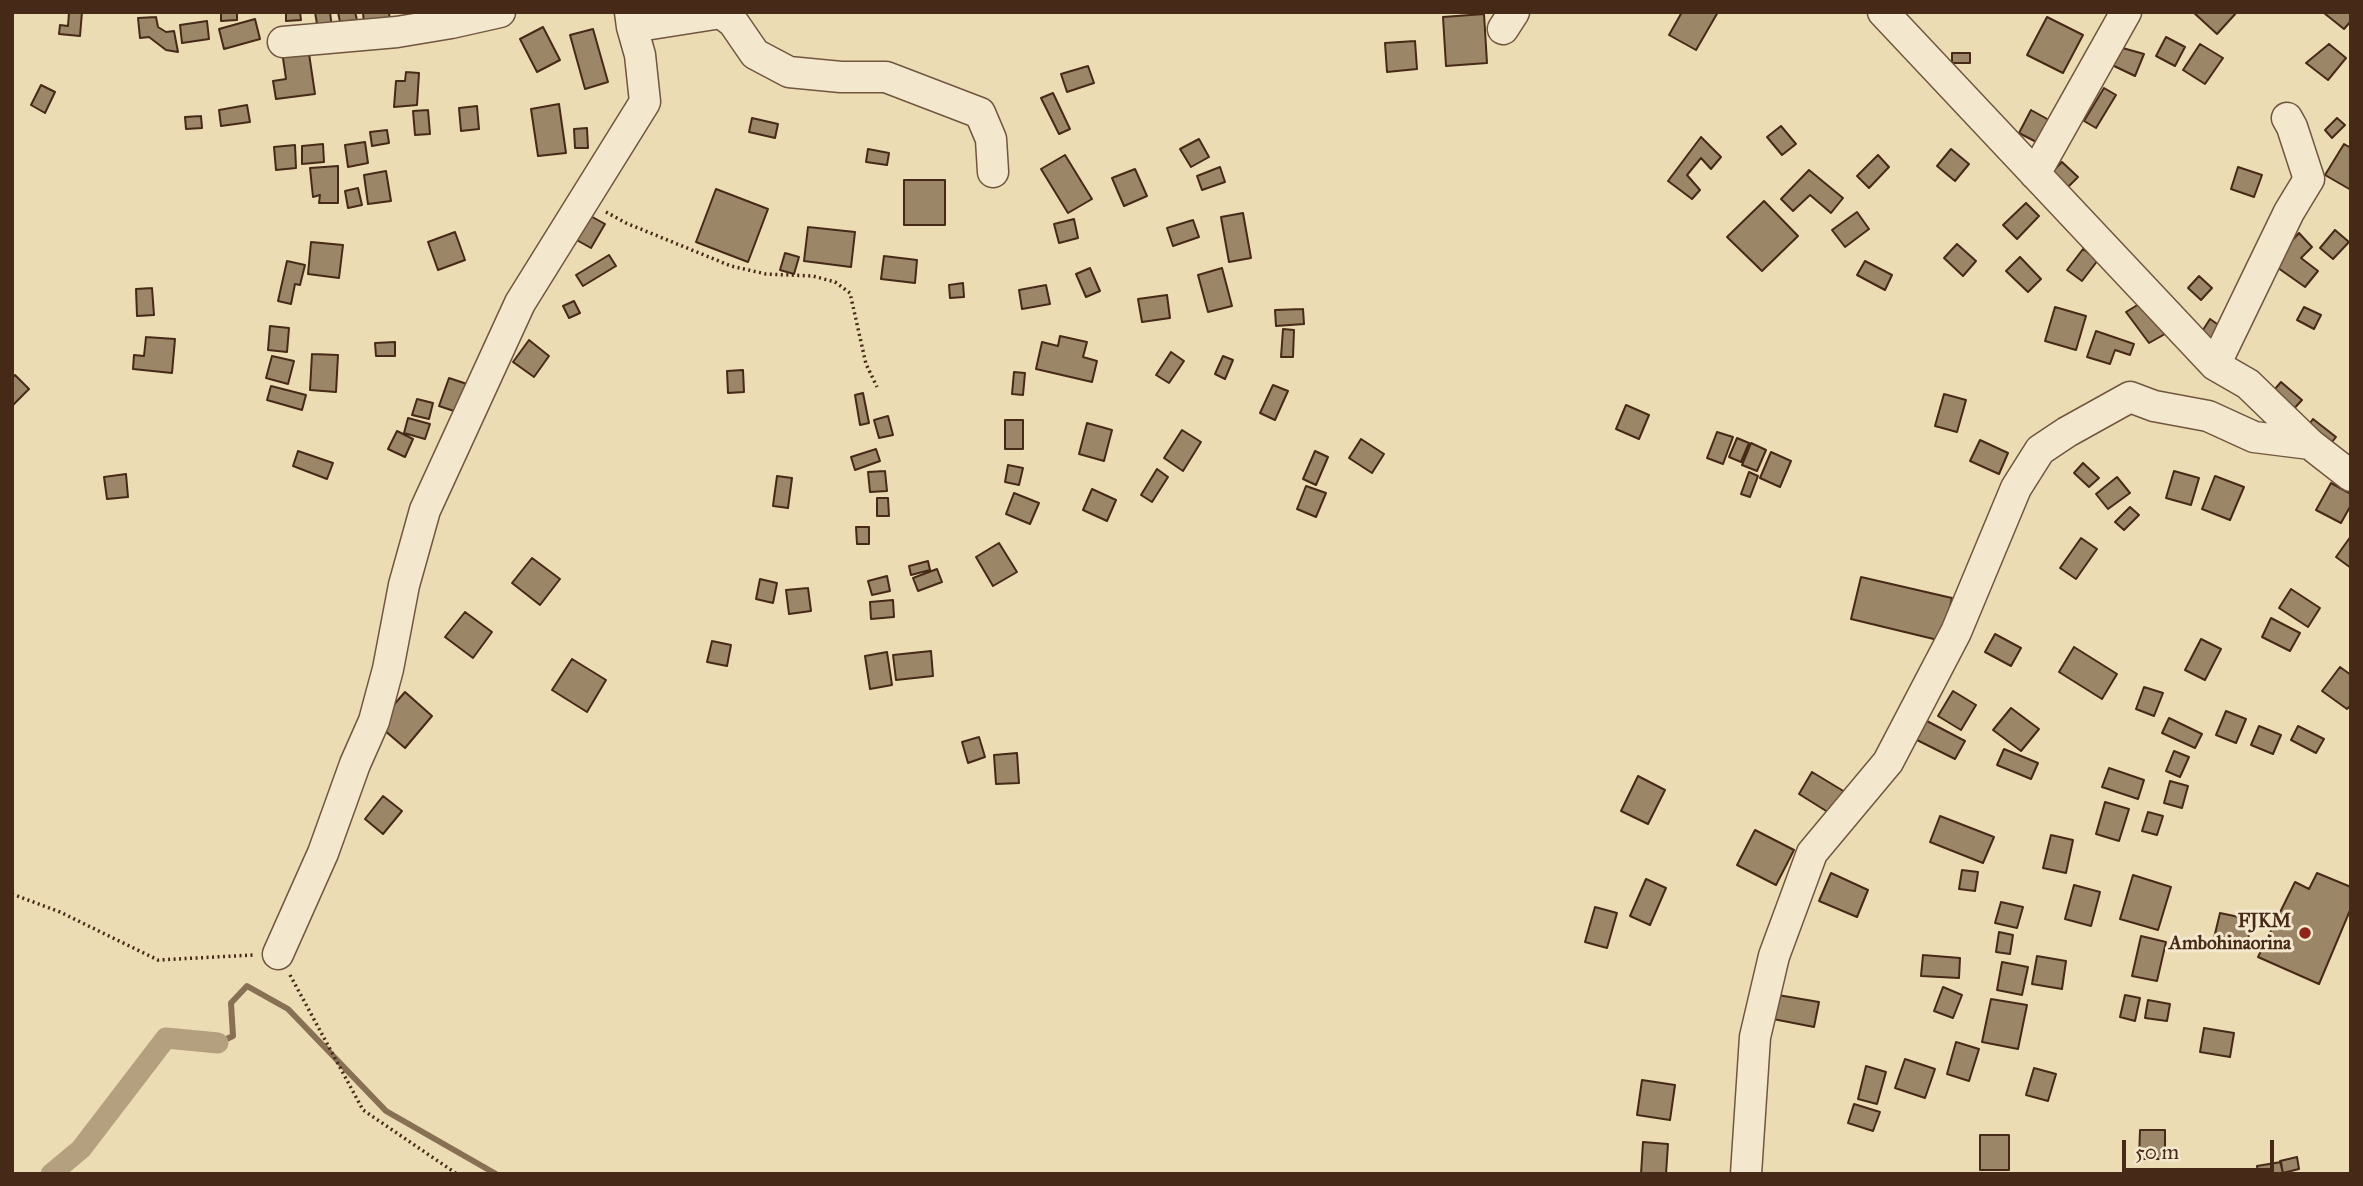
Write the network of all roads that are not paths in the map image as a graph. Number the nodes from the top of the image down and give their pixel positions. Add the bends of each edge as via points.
1 (500, 12) edge
2 (1882, 12) edge
3 (2126, 12) edge
4 (631, 20) edge
5 (283, 42) dead end
6 (2287, 118) dead end
7 (993, 172) dead end
8 (2035, 174) junction
9 (2215, 365) junction
10 (2310, 444) junction
11 (2351, 476) edge
12 (278, 954) road end
13 (1746, 1174) edge

1 - 5 street via 397,32
2 - 8 street
3 - 8 street
4 - 7 street via 721,13 733,22 754,54 789,72 886,77 980,113 991,139
4 - 12 street via 645,102 520,303 425,510 374,721
6 - 9 street via 2309,180
8 - 9 street
9 - 10 street via 2248,384
10 - 11 street
10 - 13 street via 2254,437 2208,416 2130,397 2040,450 2016,488 1956,632 1888,762 1812,853 1774,956 1755,1037

